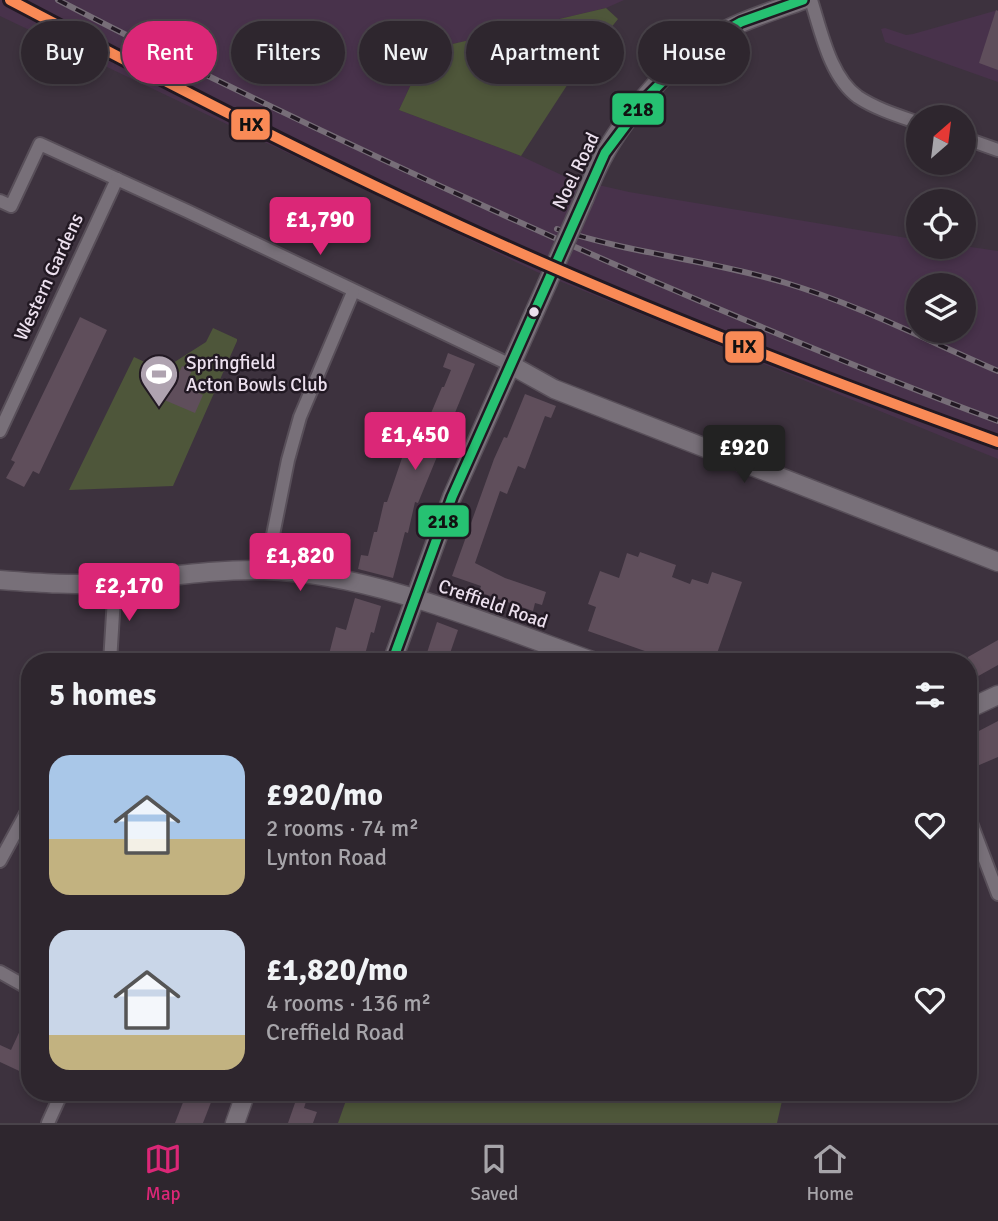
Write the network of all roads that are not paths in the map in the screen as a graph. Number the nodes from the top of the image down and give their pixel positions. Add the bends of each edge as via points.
1 (803, 0) edge
2 (811, 0) edge
3 (906, 118) edge
4 (976, 142) edge
5 (998, 150) edge
6 (117, 178) junction
7 (0, 201) edge
8 (353, 292) junction
9 (511, 365) junction
10 (0, 431) edge
11 (998, 562) edge
12 (266, 570) junction
13 (0, 580) edge
14 (116, 582) junction
15 (416, 599) junction
16 (111, 653) edge
17 (395, 653) edge
18 (569, 653) edge
19 (998, 695) edge
20 (977, 705) edge
21 (21, 822) edge
22 (977, 839) edge
23 (0, 861) edge
24 (998, 894) edge
25 (0, 972) edge
26 (21, 984) edge
27 (58, 1101) edge
28 (243, 1101) edge
29 (48, 1123) edge
30 (235, 1123) edge

1 - 9 street, Noel Road, bridge via 741,22 698,46 628,120 605,153
2 - 3 street via 830,55 849,88 858,97
4 - 5 street
6 - 7 street via 40,144 11,206
6 - 8 street
6 - 10 street, Western Gardens
8 - 9 street
8 - 12 street via 300,417
9 - 11 street via 554,389
9 - 15 street, Noel Road via 452,497
12 - 14 street, Creffield Road via 193,572
12 - 15 street, Creffield Road via 315,575
13 - 14 street, Creffield Road
14 - 16 street
15 - 17 street, Noel Road
15 - 18 street, Creffield Road
19 - 20 street
21 - 23 street
22 - 24 street
25 - 26 street
27 - 29 street
28 - 30 street

